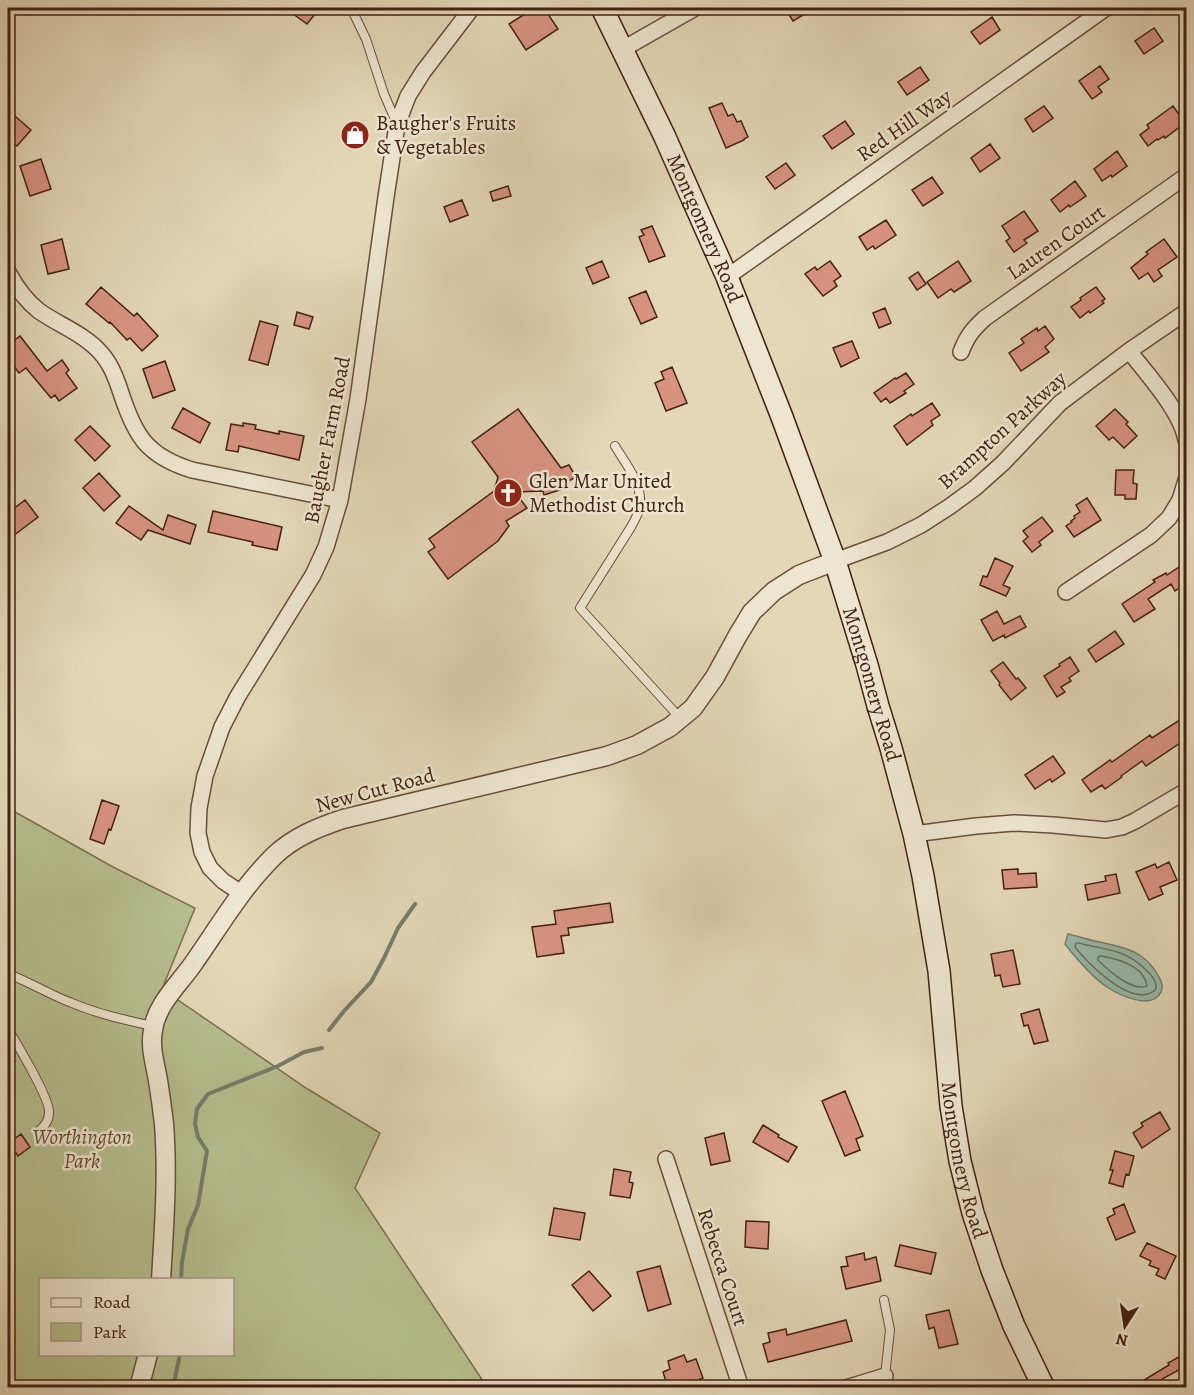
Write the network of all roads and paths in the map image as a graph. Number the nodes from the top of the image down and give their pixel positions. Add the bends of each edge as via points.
1 (351, 8) edge
2 (472, 8) edge
3 (602, 8) edge
4 (695, 8) edge
5 (1106, 8) edge
6 (623, 49) junction
7 (397, 125) junction
8 (1186, 176) edge
9 (8, 272) edge
10 (727, 277) junction
11 (1186, 312) edge
12 (1129, 351) junction
13 (961, 352) dead end
14 (1186, 440) edge
15 (615, 446) dead end
16 (1186, 480) edge
17 (340, 500) junction
18 (835, 561) junction
19 (1066, 592) dead end
20 (680, 718) junction
21 (1186, 791) edge
22 (914, 834) junction
23 (241, 893) junction
24 (8, 974) edge
25 (153, 1026) junction
26 (8, 1029) edge
27 (39, 1131) dead end
28 (666, 1159) dead end
29 (161, 1278) edge
30 (884, 1300) dead end
31 (147, 1356) edge
32 (885, 1376) joint
33 (139, 1388) edge
34 (741, 1388) edge
35 (846, 1388) edge
36 (1044, 1388) edge

1 - 7 lane
2 - 7 street, Baugher Farm Road via 423,72
3 - 6 main road, Montgomery Road
4 - 6 street
5 - 10 street, Red Hill Way
6 - 10 main road, Montgomery Road
7 - 17 street, Baugher Farm Road
8 - 13 street, Lauren Court via 986,318 966,338
9 - 17 street via 26,299 100,351 115,374 139,436 162,458 192,470
10 - 18 main road, Montgomery Road
11 - 12 street, Brampton Parkway
12 - 14 street via 1171,407
12 - 18 street, Brampton Parkway via 1060,402 1003,463 950,507 887,542
15 - 20 lane via 637,483 640,504 631,527 580,608
16 - 19 street via 1169,518 1151,535
17 - 23 street, Baugher Farm Road via 313,575 238,696 205,776 198,833 202,852 210,868
18 - 20 street, New Cut Road via 799,575 752,612 715,677 693,708
18 - 22 main road, Montgomery Road
20 - 23 street, New Cut Road via 637,746 607,756 317,827 276,854
21 - 22 street via 1135,821 1106,830 1014,823
22 - 36 main road, Montgomery Road via 939,971 947,1071 960,1161 992,1270
23 - 25 street, New Cut Road via 162,1006
24 - 25 lane via 70,1003
25 - 29 street, New Cut Road via 151,1041 165,1146
26 - 27 lane via 50,1109 48,1122
28 - 34 street, Rebecca Court
30 - 32 lane via 890,1330
31 - 33 street
32 - 35 street

